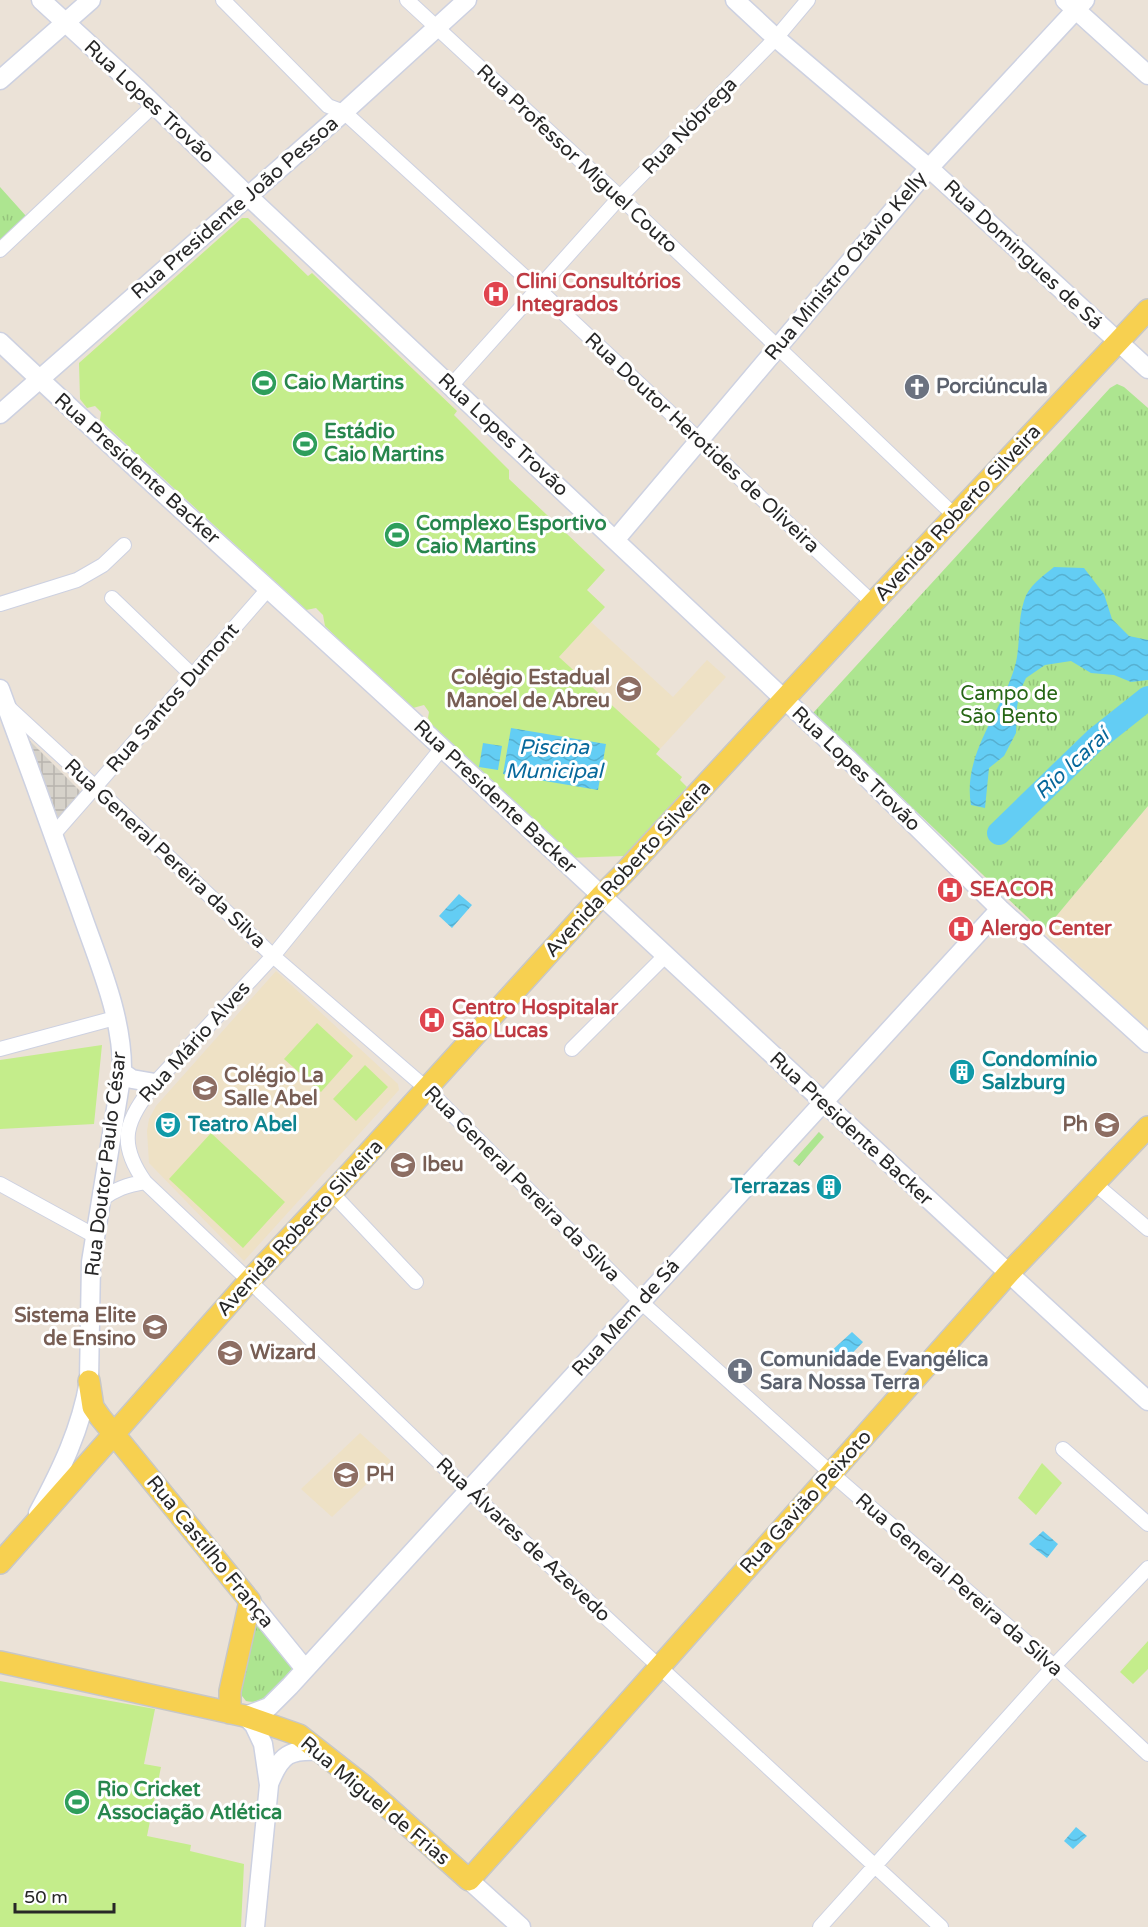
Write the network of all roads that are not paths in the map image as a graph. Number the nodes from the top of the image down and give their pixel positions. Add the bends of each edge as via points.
1 (41, 0) edge
2 (91, 0) edge
3 (223, 0) edge
4 (407, 0) edge
5 (467, 0) edge
6 (735, 0) edge
7 (808, 0) edge
8 (1076, 3) edge
9 (65, 23) junction
10 (437, 28) junction
11 (776, 38) junction
12 (1148, 75) edge
13 (0, 80) edge
14 (154, 105) junction
15 (345, 112) junction
16 (929, 168) junction
17 (248, 196) junction
18 (620, 197) junction
19 (0, 250) edge
20 (538, 289) junction
21 (1148, 310) edge
22 (0, 342) edge
23 (1117, 342) junction
24 (778, 347) junction
25 (1148, 369) edge
26 (39, 379) junction
27 (450, 387) junction
28 (0, 414) edge
29 (700, 441) junction
30 (956, 517) junction
31 (616, 539) junction
32 (123, 545) dead end
33 (269, 588) junction
34 (112, 598) dead end
35 (873, 603) junction
36 (0, 604) edge
37 (192, 675) junction
38 (3, 698) edge
39 (784, 700) junction
40 (442, 748) junction
41 (95, 787) junction
42 (53, 835) junction
43 (601, 896) junction
44 (1000, 909) junction
45 (273, 956) junction
46 (665, 956) junction
47 (115, 1018) junction
48 (1148, 1043) edge
49 (0, 1049) edge
50 (572, 1049) dead end
51 (122, 1072) junction
52 (155, 1083) junction
53 (427, 1089) junction
54 (822, 1103) junction
55 (1148, 1127) edge
56 (145, 1182) junction
57 (1094, 1183) junction
58 (0, 1184) edge
59 (332, 1193) junction
60 (101, 1200) junction
61 (1148, 1229) edge
62 (95, 1236) junction
63 (1008, 1274) junction
64 (249, 1281) junction
65 (416, 1282) dead end
66 (641, 1302) junction
67 (89, 1381) junction
68 (1148, 1401) edge
69 (114, 1435) junction
70 (1063, 1449) dead end
71 (831, 1473) junction
72 (468, 1490) junction
73 (1148, 1524) edge
74 (30, 1528) junction
75 (0, 1563) edge
76 (1146, 1574) edge
77 (250, 1600) junction
78 (0, 1662) edge
79 (661, 1666) junction
80 (1054, 1666) junction
81 (305, 1669) junction
82 (237, 1714) junction
83 (321, 1750) junction
84 (1148, 1754) edge
85 (269, 1785) junction
86 (876, 1866) junction
87 (468, 1880) junction
88 (255, 1927) edge
89 (521, 1927) edge
90 (820, 1927) edge
91 (941, 1927) edge

1 - 9 street, Rua Lopes Trovão
2 - 9 street
3 - 15 street, Rua Doutor Herotides de Oliveira via 328,106
4 - 10 street, Rua Professor Miguel Couto
5 - 10 street, Rua Presidente João Pessoa
6 - 11 street, Rua Domingues de Sá
7 - 11 street, Rua Nóbrega
8 - 12 street
8 - 16 street, Rua Ministro Otávio Kelly
9 - 13 street
9 - 14 street, Rua Lopes Trovão
10 - 15 street, Rua Presidente João Pessoa
10 - 18 street, Rua Professor Miguel Couto
11 - 16 street, Rua Domingues de Sá
11 - 18 street, Rua Nóbrega
14 - 17 street, Rua Lopes Trovão
14 - 19 street
15 - 17 street, Rua Presidente João Pessoa
15 - 20 street, Rua Doutor Herotides de Oliveira
16 - 23 street, Rua Domingues de Sá
16 - 24 street, Rua Ministro Otávio Kelly
17 - 26 street, Rua Presidente João Pessoa
17 - 27 street, Rua Lopes Trovão
18 - 20 street, Rua Nóbrega
18 - 24 street, Rua Professor Miguel Couto
20 - 27 street, Rua Nóbrega
20 - 29 street, Rua Doutor Herotides de Oliveira
21 - 23 main road, Avenida Roberto Silveira
22 - 26 street, Rua Presidente Backer
23 - 25 street, Rua Domingues de Sá
23 - 30 main road, Avenida Roberto Silveira
24 - 29 street, Rua Ministro Otávio Kelly
24 - 30 street, Rua Professor Miguel Couto
26 - 28 street, Rua Presidente João Pessoa
26 - 33 street, Rua Presidente Backer
27 - 31 street, Rua Lopes Trovão
29 - 31 street, Rua Ministro Otávio Kelly
29 - 35 street, Rua Doutor Herotides de Oliveira
30 - 35 main road, Avenida Roberto Silveira
31 - 39 street, Rua Lopes Trovão
32 - 36 street via 103,565 77,580
33 - 37 street, Rua Santos Dumont
33 - 40 street, Rua Presidente Backer
34 - 37 street
35 - 39 main road, Avenida Roberto Silveira
37 - 41 street, Rua Santos Dumont
38 - 41 street, Rua General Pereira da Silva
38 - 42 street, Rua Doutor Paulo César
39 - 43 main road, Avenida Roberto Silveira
39 - 44 street, Rua Lopes Trovão
40 - 43 street, Rua Presidente Backer
40 - 45 street, Rua Mário Alves
41 - 42 street, Rua Santos Dumont
41 - 45 street, Rua General Pereira da Silva
42 - 47 street, Rua Doutor Paulo César
43 - 46 street, Rua Presidente Backer
43 - 53 main road, Avenida Roberto Silveira
44 - 48 street, Rua Lopes Trovão
44 - 54 street, Rua Mem de Sá
45 - 52 street, Rua Mário Alves
45 - 53 street, Rua General Pereira da Silva
46 - 50 street
46 - 54 street, Rua Presidente Backer
47 - 49 street
47 - 51 street, Rua Doutor Paulo César via 121,1040
51 - 52 street via 132,1079
51 - 60 street, Rua Doutor Paulo César
52 - 56 street, Rua Mário Alves via 135,1111 127,1141 129,1155
53 - 59 main road, Avenida Roberto Silveira
53 - 66 street, Rua General Pereira da Silva
54 - 63 street, Rua Presidente Backer
54 - 66 street, Rua Mem de Sá
55 - 57 main road, Rua Gavião Peixoto
56 - 60 street via 112,1191
56 - 64 street, Rua Álvares de Azevedo
57 - 61 street
57 - 63 main road, Rua Gavião Peixoto
58 - 62 street
59 - 64 main road, Avenida Roberto Silveira
59 - 65 street
60 - 62 street, Rua Doutor Paulo César
62 - 67 street, Rua Doutor Paulo César
63 - 68 street, Rua Presidente Backer
63 - 71 main road, Rua Gavião Peixoto
64 - 69 main road, Avenida Roberto Silveira
64 - 72 street, Rua Álvares de Azevedo
66 - 71 street, Rua General Pereira da Silva
66 - 72 street, Rua Mem de Sá
67 - 69 main road, Rua Castilho França via 93,1407
67 - 74 street, Rua Doutor Paulo César via 82,1415 65,1461
69 - 74 main road, Avenida Roberto Silveira
69 - 77 main road, Rua Castilho França
70 - 73 street
71 - 79 main road, Rua Gavião Peixoto
71 - 80 street, Rua General Pereira da Silva
72 - 79 street, Rua Álvares de Azevedo
72 - 81 street, Rua Mem de Sá
74 - 75 main road, Rua Doutor Paulo César
76 - 80 street
77 - 81 street, Rua Castilho França
77 - 82 main road via 230,1692
78 - 82 main road, Rua Miguel de Frias
79 - 86 street, Rua Álvares de Azevedo
79 - 87 main road, Rua Gavião Peixoto
80 - 84 street, Rua General Pereira da Silva
80 - 86 street
81 - 82 street, Rua Mem de Sá via 269,1707
82 - 83 main road, Rua Miguel de Frias via 299,1735
82 - 85 street via 254,1725 263,1744
83 - 85 street via 285,1756
83 - 87 main road, Rua Miguel de Frias
85 - 88 street
86 - 90 street
86 - 91 street, Rua Álvares de Azevedo
87 - 89 street, Rua Miguel de Frias

